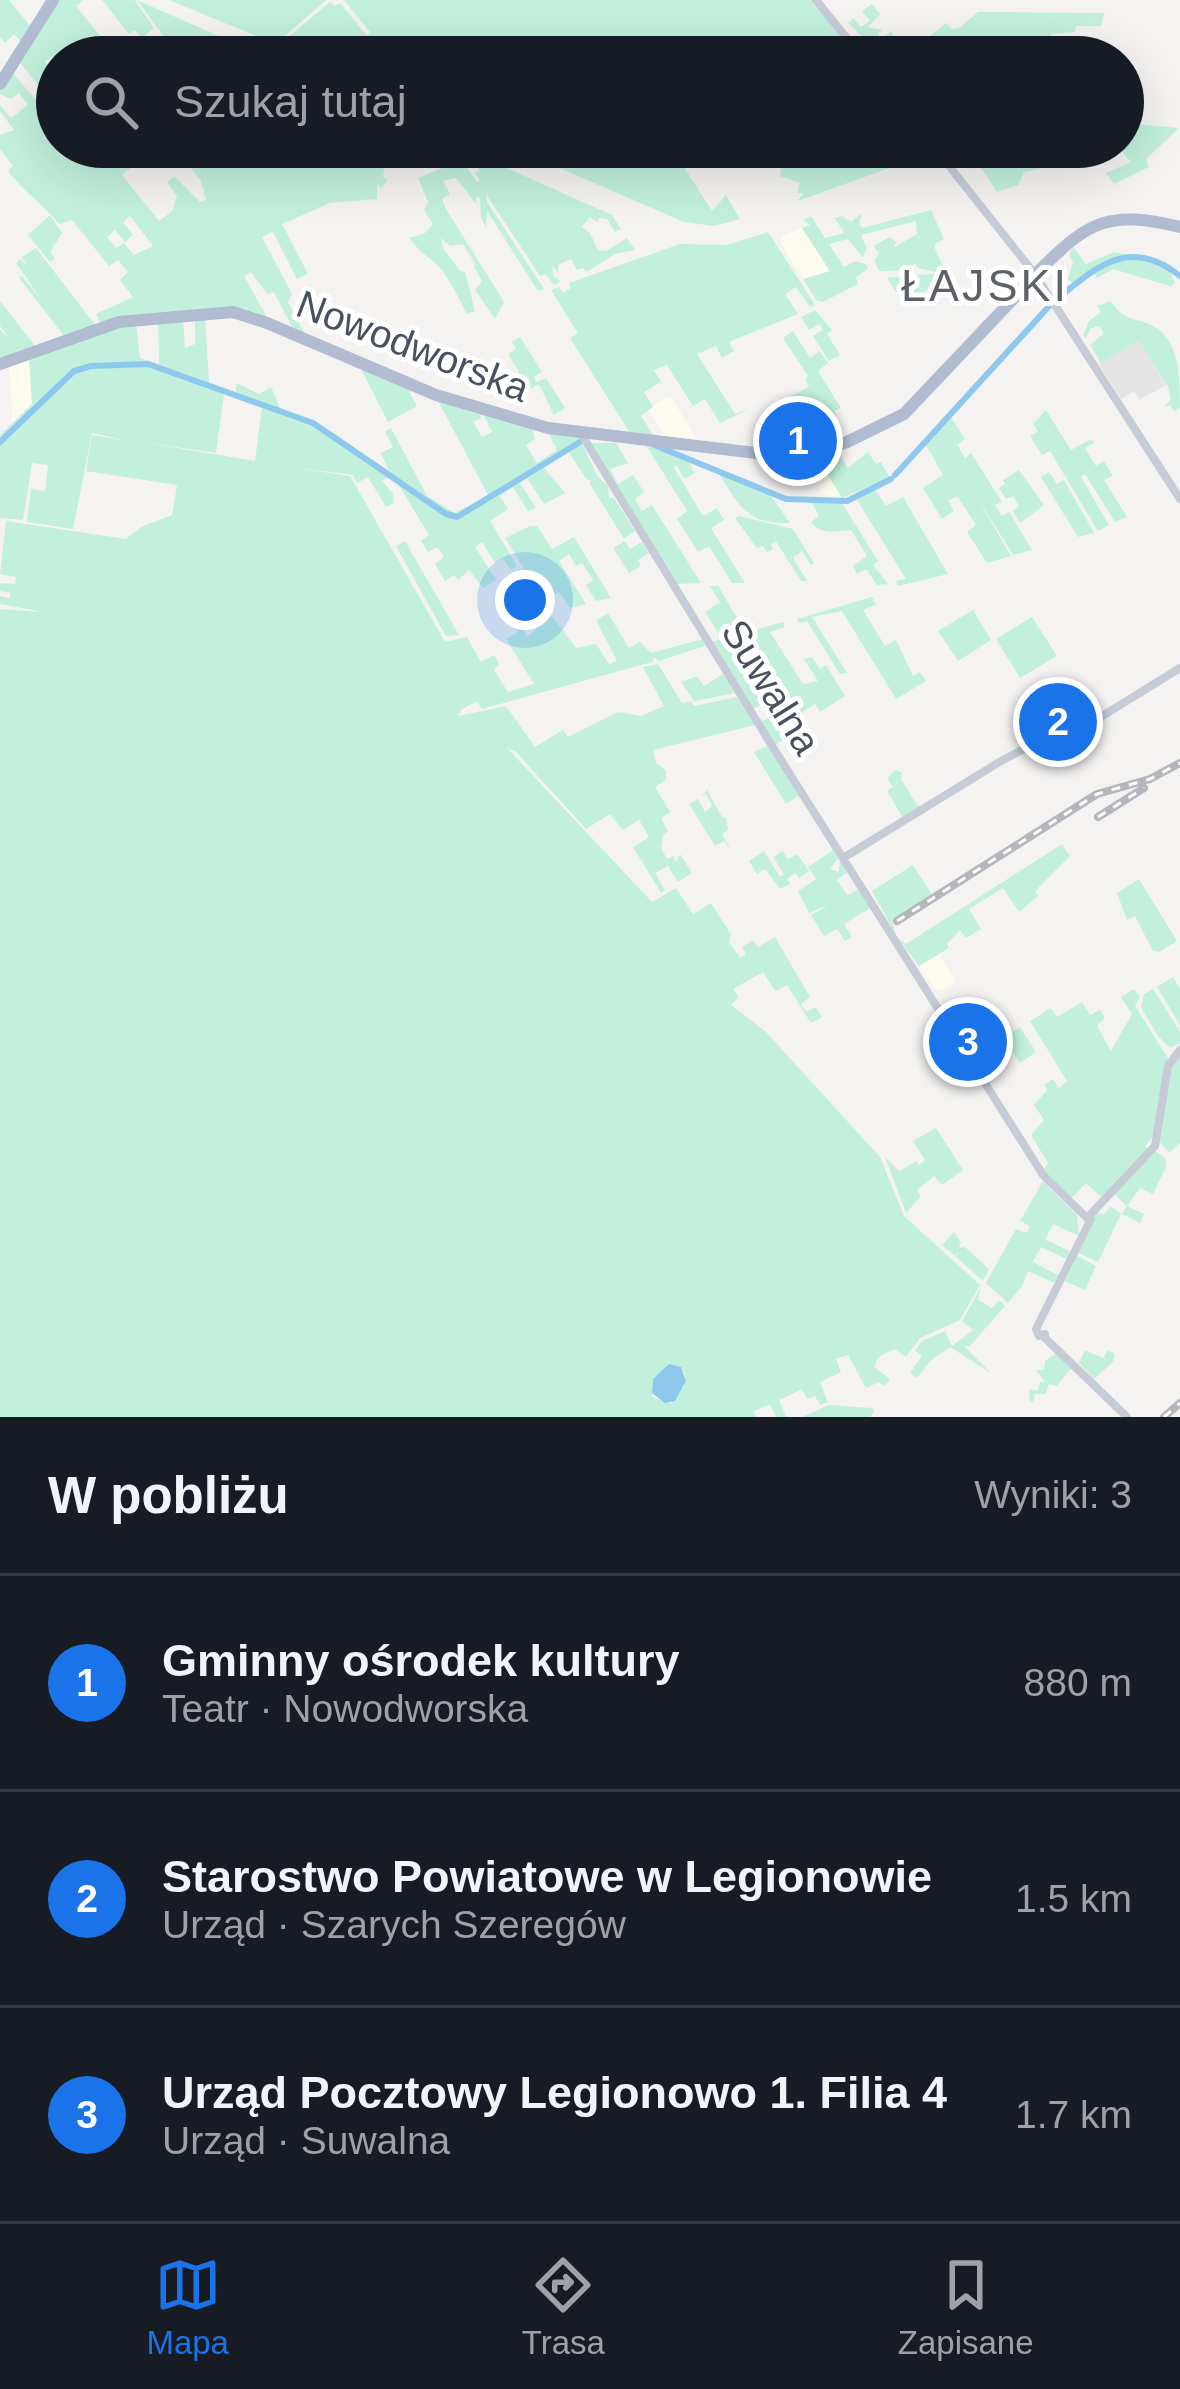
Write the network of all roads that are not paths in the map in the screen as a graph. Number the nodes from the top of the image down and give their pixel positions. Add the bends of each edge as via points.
1 (53, 0) edge
2 (816, 0) edge
3 (845, 36) edge
4 (0, 84) edge
5 (951, 168) edge
6 (1180, 227) edge
7 (1036, 275) junction
8 (0, 364) edge
9 (580, 433) junction
10 (1180, 499) edge
11 (1180, 668) edge
12 (843, 858) junction
13 (1180, 1050) edge
14 (1086, 1220) junction
15 (1126, 1416) edge

1 - 4 main road
2 - 3 street
5 - 7 street
6 - 7 main road, Nowodworska via 1113,220 1074,239
7 - 9 main road, Nowodworska via 910,409 815,454 783,458
7 - 10 street
8 - 9 main road, Nowodworska via 119,322 232,312 446,398
9 - 12 street, Suwalna
11 - 12 street via 1065,739 1035,742
12 - 14 street, Suwalna via 1043,1175
13 - 14 street via 1168,1066 1155,1146
14 - 15 street via 1044,1331

